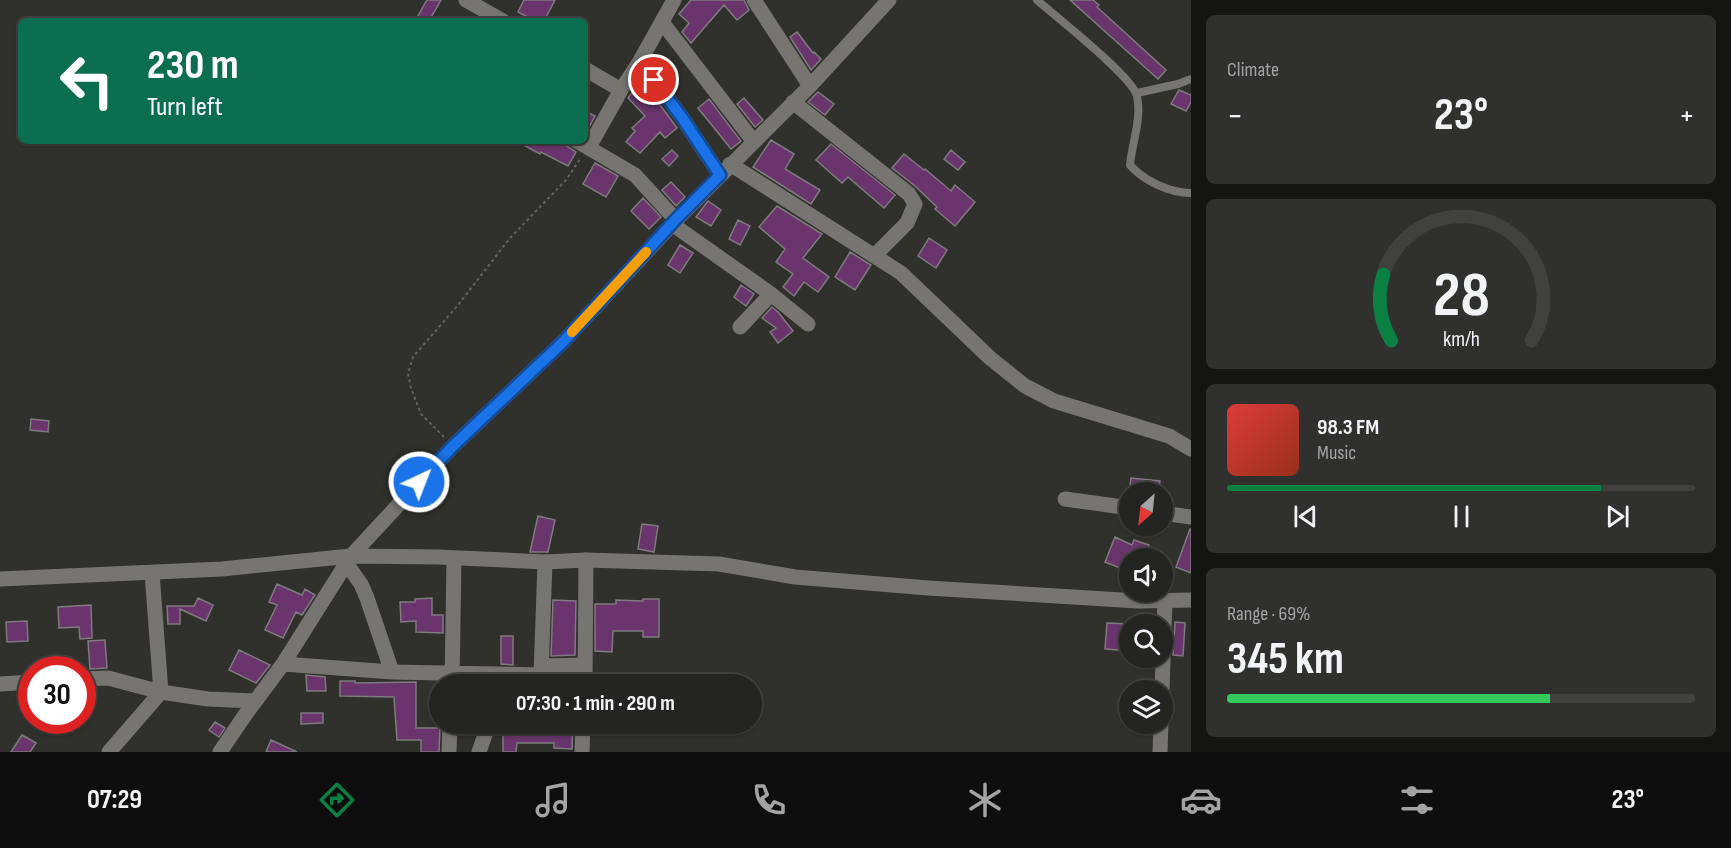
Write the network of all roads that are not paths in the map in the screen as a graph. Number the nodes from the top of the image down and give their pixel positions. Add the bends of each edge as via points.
1 (466, 0) edge
2 (674, 0) edge
3 (754, 0) edge
4 (888, 0) edge
5 (1037, 0) edge
6 (498, 18) edge
7 (662, 22) junction
8 (640, 61) junction
9 (588, 71) edge
10 (1191, 79) edge
11 (810, 86) junction
12 (621, 90) junction
13 (1137, 93) junction
14 (793, 102) junction
15 (588, 137) edge
16 (754, 142) junction
17 (583, 144) edge
18 (725, 170) junction
19 (1191, 193) edge
20 (674, 222) junction
21 (874, 256) junction
22 (771, 294) junction
23 (808, 324) dead end
24 (740, 327) dead end
25 (1191, 449) edge
26 (1065, 500) dead end
27 (1119, 507) edge
28 (1173, 515) edge
29 (1191, 517) edge
30 (454, 559) junction
31 (348, 560) junction
32 (586, 560) junction
33 (545, 562) junction
34 (152, 573) junction
35 (0, 579) edge
36 (1119, 599) edge
37 (1173, 600) edge
38 (1191, 600) edge
39 (1165, 602) edge
40 (284, 664) junction
41 (585, 665) junction
42 (542, 666) junction
43 (392, 672) junction
44 (452, 674) edge
45 (541, 674) edge
46 (585, 674) edge
47 (429, 676) edge
48 (96, 678) edge
49 (1162, 680) edge
50 (18, 683) edge
51 (0, 684) edge
52 (161, 692) junction
53 (255, 701) junction
54 (450, 734) edge
55 (485, 734) edge
56 (583, 734) edge
57 (1161, 734) edge
58 (109, 752) edge
59 (220, 752) edge
60 (450, 752) edge
61 (479, 752) edge
62 (582, 752) edge
63 (1160, 752) edge

1 - 6 street
2 - 7 street
3 - 11 street
4 - 11 street
5 - 13 lane via 1119,71
7 - 8 street
7 - 16 street
8 - 12 street
8 - 18 street
9 - 12 street
10 - 13 lane
11 - 14 street
12 - 15 street
13 - 19 lane via 1139,108 1130,165 1162,186
14 - 16 street
14 - 21 street via 909,194 915,204 907,223
16 - 18 street
17 - 20 street via 634,175
18 - 20 street
18 - 21 street
20 - 22 street
20 - 31 street via 563,342 453,446
21 - 25 street via 901,273 1025,387 1054,401 1169,436
22 - 23 street
22 - 24 street
26 - 27 street
28 - 29 street
30 - 31 street
30 - 33 street
30 - 44 street
31 - 34 street
31 - 40 street
31 - 43 street via 367,598
32 - 33 street
32 - 36 street via 719,564 826,580
32 - 41 street
33 - 42 street
34 - 35 street
34 - 52 street
37 - 38 street
39 - 49 street
40 - 43 street
40 - 53 street
41 - 42 street
41 - 46 street
42 - 45 street
43 - 47 street
48 - 52 street
50 - 51 street
52 - 53 street
52 - 58 street
53 - 59 street
54 - 60 street
55 - 61 street
56 - 62 street
57 - 63 street

